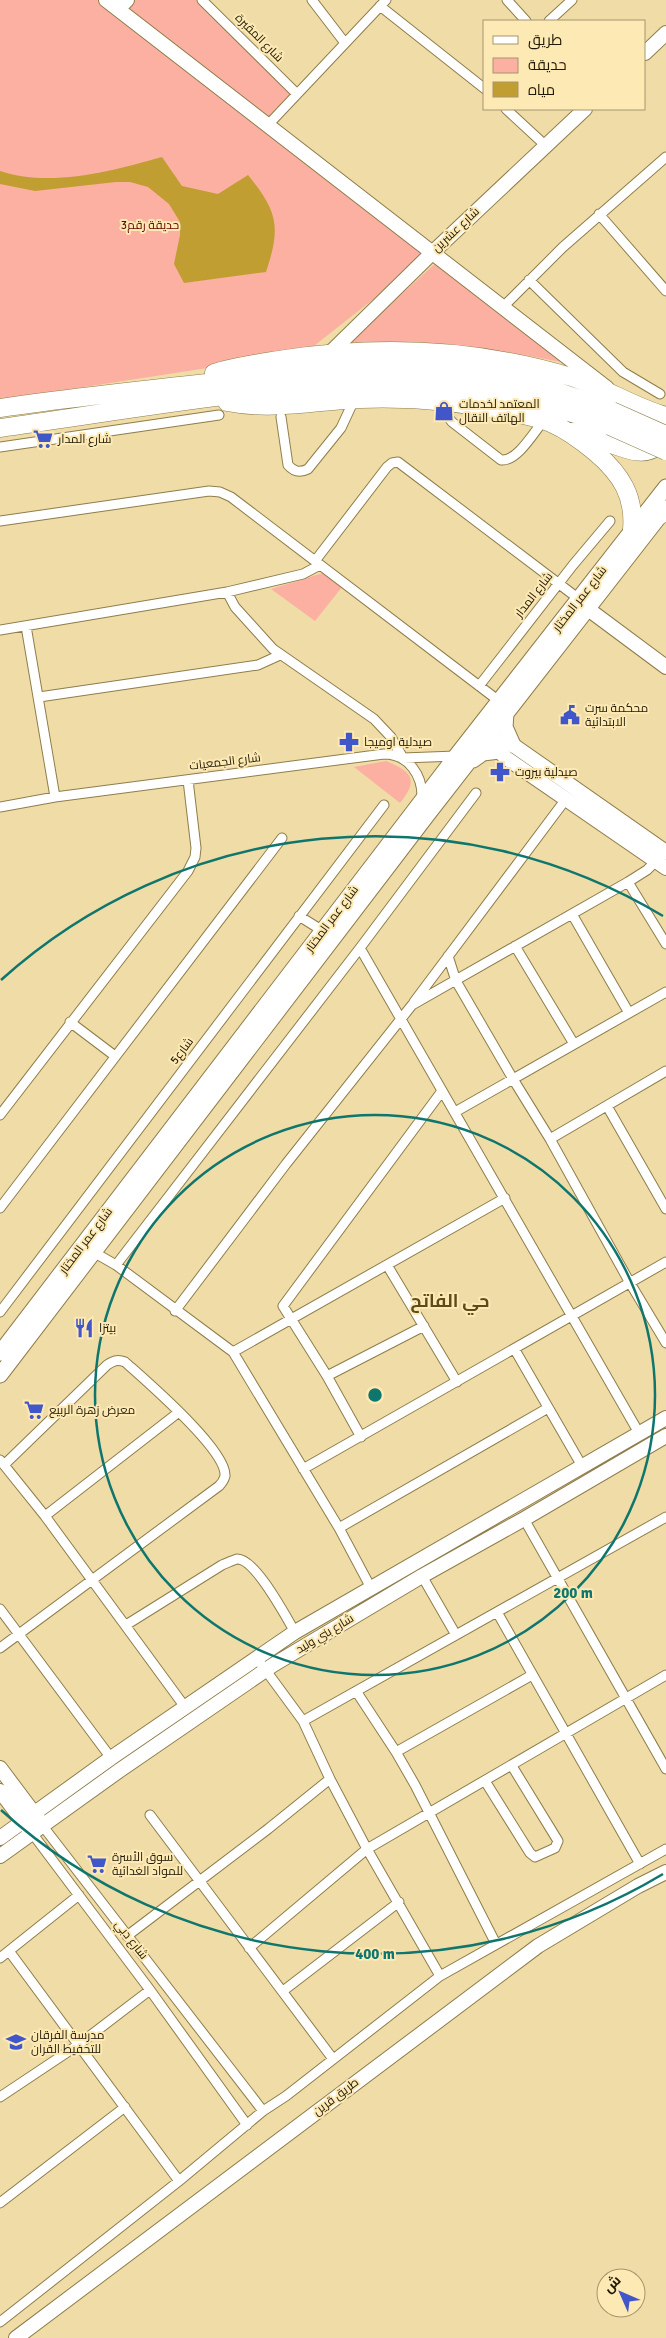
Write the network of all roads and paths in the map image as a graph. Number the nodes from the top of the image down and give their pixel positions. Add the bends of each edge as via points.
1 (106, 0) edge
2 (202, 0) edge
3 (312, 0) edge
4 (507, 0) edge
5 (572, 0) edge
6 (383, 3) edge
7 (122, 5) edge
8 (525, 20) edge
9 (550, 20) edge
10 (666, 33) edge
11 (345, 43) junction
12 (646, 52) edge
13 (483, 85) edge
14 (297, 94) junction
15 (507, 110) edge
16 (585, 110) edge
17 (267, 126) junction
18 (546, 146) junction
19 (666, 157) edge
20 (599, 214) junction
21 (432, 253) junction
22 (529, 280) junction
23 (666, 291) edge
24 (503, 307) junction
25 (329, 354) junction
26 (188, 385) junction
27 (611, 393) junction
28 (660, 394) dead end
29 (210, 398) junction
30 (354, 400) junction
31 (435, 400) junction
32 (0, 408) edge
33 (219, 415) dead end
34 (665, 416) edge
35 (281, 417) dead end
36 (611, 418) junction
37 (544, 420) junction
38 (0, 428) edge
39 (569, 432) junction
40 (666, 435) edge
41 (0, 447) edge
42 (666, 451) edge
43 (666, 486) edge
44 (664, 511) edge
45 (0, 521) edge
46 (610, 521) dead end
47 (632, 530) junction
48 (318, 563) junction
49 (558, 583) junction
50 (227, 592) junction
51 (584, 604) junction
52 (26, 626) junction
53 (0, 630) edge
54 (280, 656) junction
55 (666, 667) edge
56 (479, 686) junction
57 (39, 697) junction
58 (503, 708) junction
59 (482, 734) junction
60 (513, 745) junction
61 (498, 751) junction
62 (403, 758) junction
63 (462, 760) junction
64 (188, 780) junction
65 (476, 793) dead end
66 (55, 797) junction
67 (566, 799) junction
68 (422, 802) junction
69 (384, 805) dead end
70 (1, 808) edge
71 (282, 838) dead end
72 (663, 860) edge
73 (628, 882) junction
74 (572, 914) junction
75 (300, 916) junction
76 (323, 931) junction
77 (666, 944) edge
78 (515, 946) junction
79 (360, 948) junction
80 (448, 956) junction
81 (456, 981) junction
82 (666, 992) edge
83 (412, 1004) junction
84 (629, 1013) junction
85 (400, 1020) junction
86 (70, 1022) junction
87 (574, 1044) junction
88 (115, 1056) junction
89 (666, 1073) edge
90 (513, 1079) junction
91 (442, 1090) junction
92 (607, 1106) junction
93 (455, 1112) junction
94 (0, 1116) edge
95 (550, 1139) junction
96 (504, 1198) junction
97 (0, 1208) edge
98 (666, 1209) edge
99 (96, 1252) junction
100 (666, 1262) edge
101 (387, 1265) junction
102 (116, 1266) junction
103 (630, 1283) junction
104 (175, 1311) junction
105 (0, 1312) edge
106 (571, 1317) junction
107 (292, 1318) junction
108 (424, 1326) junction
109 (666, 1343) edge
110 (515, 1350) junction
111 (233, 1352) junction
112 (0, 1353) edge
113 (0, 1375) edge
114 (327, 1376) junction
115 (457, 1382) junction
116 (548, 1408) junction
117 (179, 1412) junction
118 (666, 1418) edge
119 (639, 1434) junction
120 (666, 1436) edge
121 (361, 1437) junction
122 (2, 1462) edge
123 (582, 1466) junction
124 (303, 1469) junction
125 (45, 1516) junction
126 (666, 1517) edge
127 (524, 1519) junction
128 (339, 1528) junction
129 (422, 1576) junction
130 (558, 1578) junction
131 (90, 1580) junction
132 (372, 1588) junction
133 (0, 1609) edge
134 (497, 1612) junction
135 (126, 1625) junction
136 (295, 1632) junction
137 (19, 1633) junction
138 (456, 1635) junction
139 (0, 1648) edge
140 (256, 1657) junction
141 (265, 1671) junction
142 (532, 1675) junction
143 (666, 1675) edge
144 (356, 1691) junction
145 (626, 1698) junction
146 (185, 1707) junction
147 (303, 1721) junction
148 (566, 1733) junction
149 (396, 1752) junction
150 (662, 1752) edge
151 (111, 1758) junction
152 (512, 1766) junction
153 (0, 1768) edge
154 (666, 1769) edge
155 (330, 1779) junction
156 (486, 1781) junction
157 (0, 1791) edge
158 (429, 1814) junction
159 (150, 1815) dead end
160 (28, 1817) junction
161 (37, 1829) junction
162 (0, 1838) edge
163 (367, 1849) junction
164 (666, 1849) edge
165 (0, 1856) edge
166 (640, 1864) junction
167 (666, 1872) edge
168 (198, 1881) junction
169 (79, 1895) junction
170 (398, 1902) junction
171 (127, 1936) junction
172 (496, 1944) junction
173 (249, 1948) junction
174 (9, 1951) junction
175 (0, 1958) edge
176 (440, 1976) junction
177 (150, 1990) junction
178 (283, 1991) junction
179 (78, 2044) junction
180 (333, 2059) junction
181 (0, 2097) edge
182 (125, 2107) junction
183 (263, 2111) junction
184 (247, 2125) junction
185 (179, 2181) junction
186 (0, 2203) edge
187 (2, 2317) edge
188 (16, 2338) edge

1 - 7 street
2 - 14 street, شارع المقبرة
3 - 11 street
4 - 8 street
5 - 9 street
6 - 11 street
6 - 13 street
7 - 17 street
10 - 12 street
11 - 14 street
14 - 17 street
15 - 18 street
16 - 18 street, شارع عشرين
17 - 21 street
18 - 21 street, شارع عشرين
19 - 20 street
20 - 22 street
20 - 23 street
21 - 24 street
21 - 25 street, شارع عشرين
22 - 24 street
22 - 28 street via 623,372
24 - 27 street via 604,384
25 - 26 highway via 251,364 213,373
25 - 27 highway via 435,352 483,357 550,371 591,383
26 - 32 highway
26 - 36 highway via 337,369 416,368 532,384 572,396
27 - 34 highway
29 - 30 highway via 256,406
29 - 36 highway via 332,384 436,384 524,399 576,414
29 - 38 highway
30 - 31 highway
30 - 35 street via 341,428 303,472 297,472 288,465
31 - 37 highway
31 - 37 street via 452,422 501,460 517,455
33 - 41 street
34 - 39 highway via 666,431 662,441 645,452 629,451 587,433
36 - 40 highway, bridge
36 - 42 highway, bridge
37 - 39 highway
39 - 47 highway via 620,476 630,497
43 - 47 main road, شارع عمر المختار
44 - 51 main road, شارع عمر المختار
45 - 48 street via 215,491 230,497
46 - 49 street, شارع المدار
47 - 51 main road, شارع عمر المختار
48 - 49 street via 387,467 398,462
48 - 50 street via 308,573
48 - 56 street
49 - 51 street
49 - 56 street, شارع المدار
50 - 52 street
50 - 54 street via 235,606
51 - 55 street
51 - 58 main road, شارع عمر المختار
52 - 53 street
52 - 57 street
54 - 57 street via 258,665
54 - 62 street via 374,719 391,737
56 - 58 street
57 - 66 street
58 - 59 main road, شارع عمر المختار
58 - 60 main road via 505,727
59 - 60 street
59 - 61 street
59 - 63 main road, شارع عمر المختار
60 - 72 street
61 - 63 main road
61 - 67 street
62 - 63 street, شارع الجمعيات
62 - 64 street, شارع الجمعيات via 384,754
62 - 68 street via 419,779
63 - 68 main road, شارع عمر المختار
63 - 99 main road
64 - 66 street, شارع الجمعيات
64 - 86 street via 195,858 180,883
65 - 79 street
66 - 70 street, شارع الجمعيات
67 - 72 street
67 - 80 street
68 - 76 main road, شارع عمر المختار
69 - 75 street, شارع5
71 - 88 street
72 - 73 street
73 - 74 street
73 - 77 street
74 - 78 street
74 - 84 street
75 - 76 street
75 - 105 street, شارع5
76 - 112 main road, شارع عمر المختار
78 - 81 street
78 - 87 street
79 - 85 street
79 - 102 street
80 - 81 street
80 - 83 street
81 - 83 street
81 - 90 street
82 - 84 street
83 - 85 street
84 - 87 street
85 - 91 street
85 - 104 street
86 - 88 street
86 - 94 street
87 - 90 street
88 - 97 street
89 - 92 street
90 - 93 street
90 - 95 street
91 - 93 street
91 - 107 street via 283,1306
92 - 95 street
92 - 98 street
93 - 96 street
95 - 103 street
96 - 101 street
96 - 106 street
99 - 102 street
99 - 113 main road
100 - 103 street
101 - 107 street
101 - 108 street
102 - 104 street
103 - 106 street
103 - 109 street
104 - 111 street
106 - 110 street
106 - 119 street
107 - 111 street
107 - 114 street
108 - 114 street
108 - 115 street
110 - 115 street
110 - 116 street
111 - 124 street
114 - 121 street
115 - 121 street
116 - 123 street
116 - 128 street
117 - 122 street via 125,1362 114,1360
117 - 125 street
117 - 131 street via 210,1447 224,1472 223,1482
118 - 119 street, شارع بني وليد
119 - 123 street, شارع بني وليد
120 - 127 street, شارع بني وليد
121 - 124 street
122 - 125 street
123 - 132 street, شارع بني وليد
124 - 128 street
125 - 131 street
126 - 130 street
127 - 129 street, شارع بني وليد
127 - 130 street
128 - 132 street
129 - 138 street
129 - 141 street, شارع بني وليد
130 - 134 street
130 - 145 street
131 - 135 street
131 - 137 street
132 - 136 street, شارع بني وليد
133 - 137 street
134 - 138 street
134 - 142 street
135 - 136 street via 222,1565 237,1559 244,1561 261,1577
135 - 146 street
136 - 140 street, شارع بني وليد
137 - 139 street
137 - 151 street
138 - 144 street
140 - 141 street
140 - 146 street, شارع بني وليد
141 - 147 street
141 - 161 street, شارع بني وليد
142 - 148 street
142 - 149 street
143 - 145 street
144 - 147 street
144 - 149 street
145 - 148 street
145 - 150 street
146 - 151 street, شارع بني وليد
147 - 155 street
148 - 152 street
148 - 166 street
149 - 158 street
150 - 154 street
151 - 160 street, شارع بني وليد
152 - 156 street
152 - 156 street via 553,1831 558,1841 555,1848 535,1857 530,1853
153 - 160 street, شارع دبي
155 - 163 street
155 - 168 street
156 - 158 street
157 - 160 street, شارع دبي
158 - 163 street
158 - 172 street
159 - 168 street
160 - 161 street, شارع دبي
160 - 162 street, شارع بني وليد
161 - 165 street, شارع بني وليد
161 - 169 street, شارع دبي
161 - 171 street, شارع دبي
163 - 170 street
163 - 173 street
164 - 166 street
166 - 172 street
167 - 188 street, طريق قرين via 538,1946
168 - 171 street
168 - 173 street
169 - 174 street
169 - 177 street, شارع دبي
170 - 176 street
170 - 178 street
171 - 183 street, شارع دبي
172 - 176 street
173 - 178 street
174 - 175 street
174 - 179 street
176 - 180 street
177 - 179 street
177 - 184 street, شارع دبي
178 - 180 street
179 - 181 street
179 - 182 street
180 - 183 street
182 - 185 street
182 - 186 street
183 - 184 street
184 - 185 street
185 - 187 street

